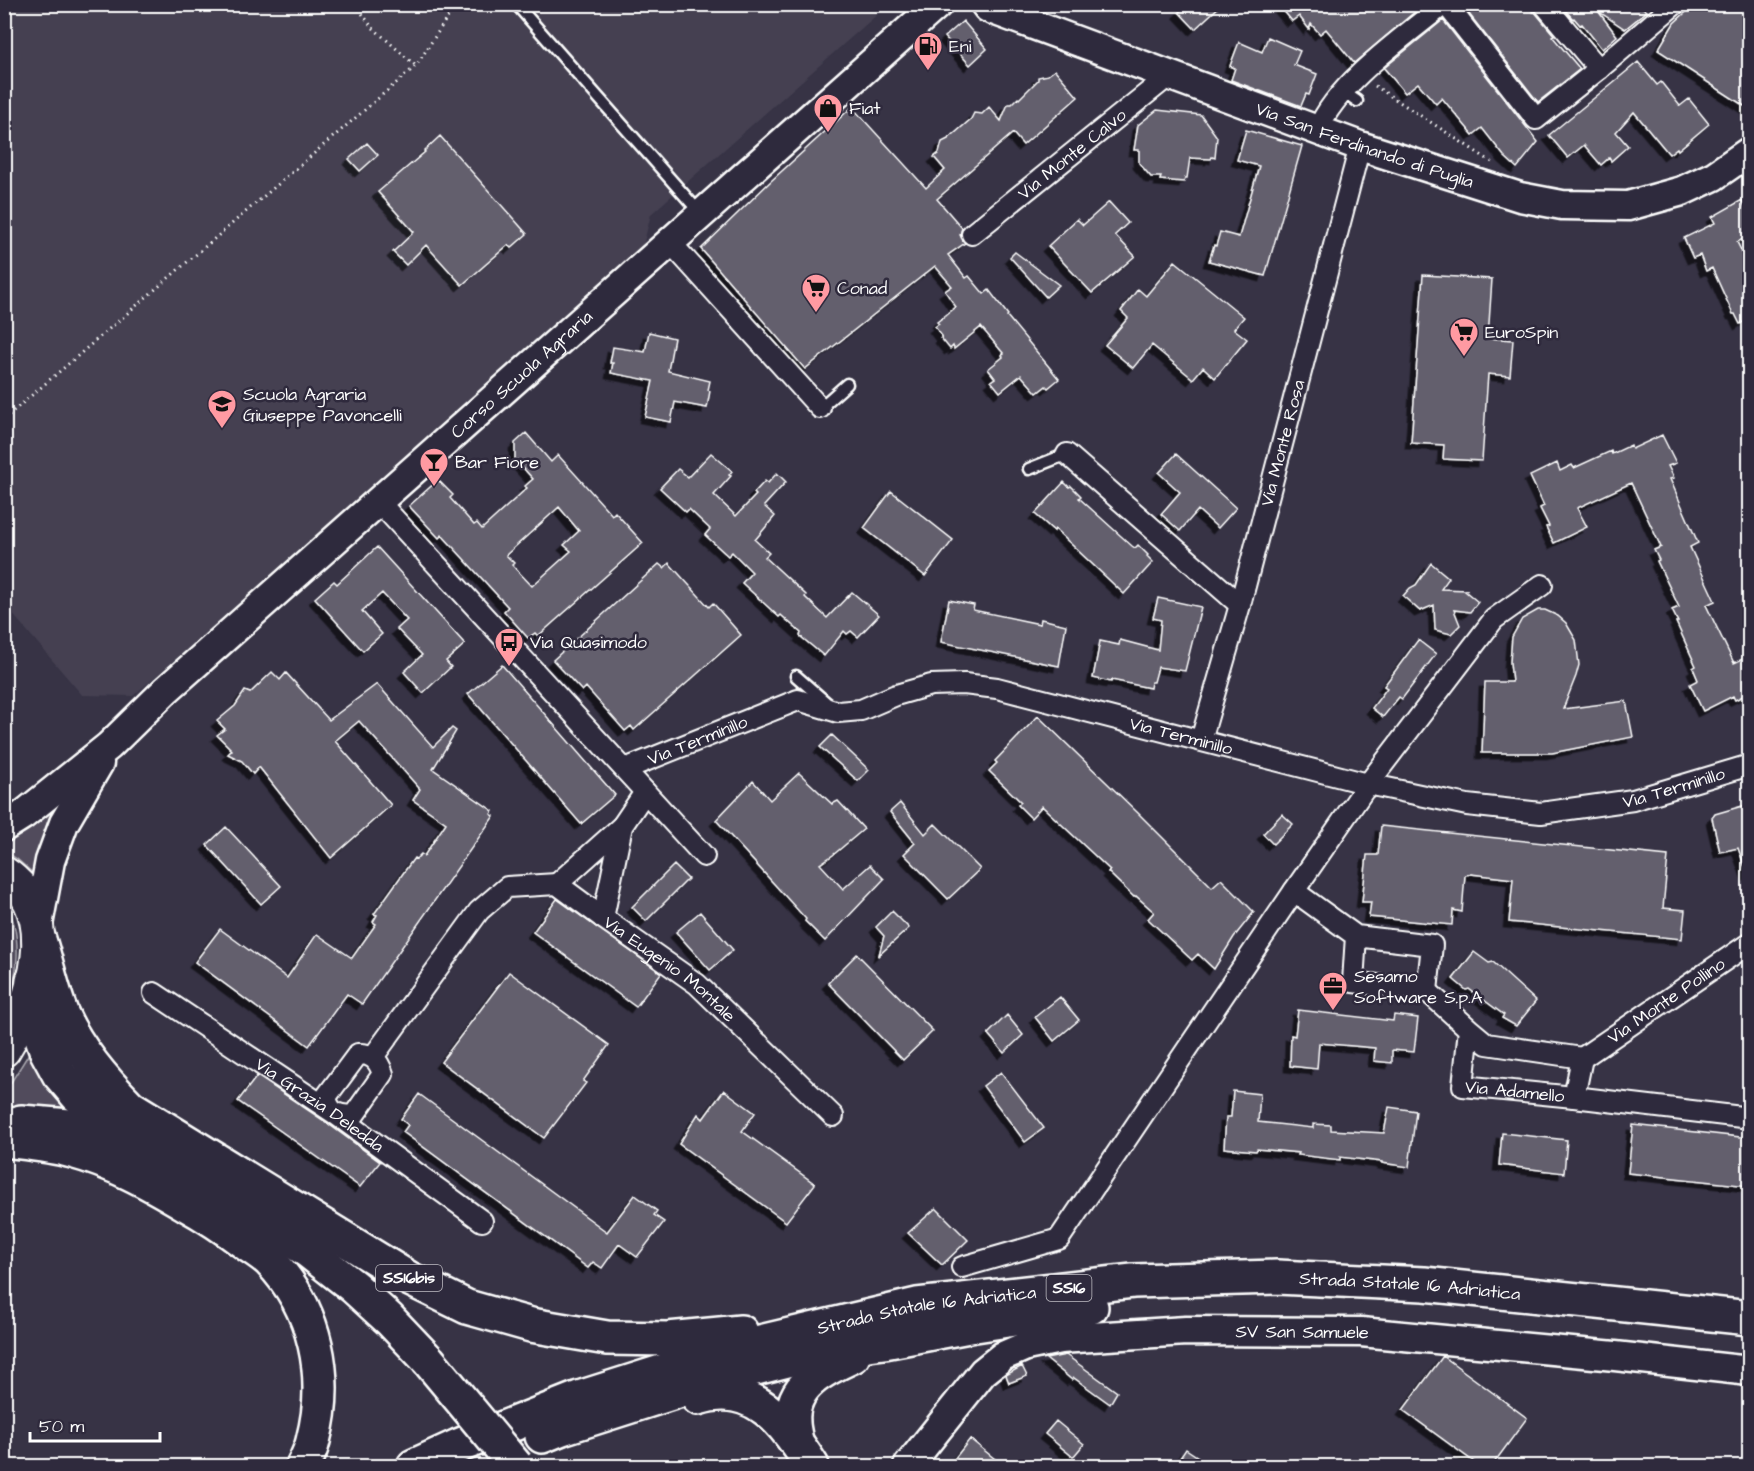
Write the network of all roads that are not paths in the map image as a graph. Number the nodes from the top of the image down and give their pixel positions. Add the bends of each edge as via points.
1 (516, 4) edge
2 (938, 4) edge
3 (985, 4) edge
4 (1445, 4) edge
5 (1544, 4) edge
6 (1674, 4) edge
7 (1599, 69) junction
8 (1170, 75) junction
9 (1318, 129) junction
10 (1360, 146) junction
11 (1749, 151) edge
12 (701, 214) junction
13 (972, 234) dead end
14 (670, 242) junction
15 (847, 384) dead end
16 (820, 408) joint
17 (1067, 454) joint
18 (1029, 470) dead end
19 (379, 502) junction
20 (1542, 585) dead end
21 (1240, 605) junction
22 (796, 676) dead end
23 (838, 712) junction
24 (1201, 740) junction
25 (109, 746) junction
26 (1749, 765) edge
27 (625, 770) junction
28 (1368, 784) junction
29 (645, 792) junction
30 (622, 826) junction
31 (4, 827) edge
32 (704, 856) dead end
33 (4, 873) edge
34 (557, 884) junction
35 (1294, 891) junction
36 (603, 918) junction
37 (38, 932) junction
38 (1356, 936) junction
39 (1749, 943) edge
40 (33, 980) junction
41 (1427, 991) junction
42 (154, 993) dead end
43 (1469, 1029) junction
44 (4, 1050) edge
45 (373, 1057) junction
46 (1582, 1058) junction
47 (1574, 1098) junction
48 (334, 1113) junction
49 (833, 1116) dead end
50 (1749, 1118) edge
51 (4, 1123) edge
52 (4, 1140) edge
53 (138, 1143) junction
54 (482, 1221) dead end
55 (962, 1267) dead end
56 (917, 1305) junction
57 (1749, 1318) edge
58 (1749, 1335) edge
59 (884, 1342) junction
60 (1749, 1371) edge
61 (562, 1428) junction
62 (804, 1454) edge
63 (303, 1467) edge
64 (414, 1467) edge
65 (468, 1467) edge
66 (516, 1467) edge
67 (908, 1467) edge

1 - 12 lane
2 - 12 street, Corso Scuola Agraria
3 - 8 street, Via San Ferdinando di Puglia
4 - 7 street via 1536,119
4 - 9 street via 1358,75 1350,97 1324,116
5 - 7 street
6 - 7 street
8 - 9 street, Via San Ferdinando di Puglia
8 - 13 street, Via Monte Calvo
9 - 10 street, Via San Ferdinando di Puglia
10 - 11 street, Via San Ferdinando di Puglia via 1520,197 1562,205 1608,207 1628,206 1682,191 1714,176
10 - 21 street, Via Monte Rosa
12 - 14 street, Corso Scuola Agraria
14 - 16 street
14 - 19 street, Corso Scuola Agraria
15 - 16 lane
17 - 18 lane
17 - 21 street
19 - 25 street, Corso Scuola Agraria via 166,690
19 - 27 street, Via Terminillo
20 - 28 street via 1494,619
21 - 24 street, Via Monte Rosa
22 - 23 lane
23 - 24 street, Via Terminillo via 861,710 931,685 980,685
23 - 27 street, Via Terminillo via 798,700
24 - 28 street, Via Terminillo
25 - 31 street
25 - 37 street via 64,823 50,861
26 - 28 street, Via Terminillo via 1633,800 1541,813 1467,805
27 - 29 street, Via Terminillo
28 - 35 street
29 - 30 street, Via Eugenio Montale
29 - 32 street, Via Terminillo
30 - 34 street
30 - 36 street, Via Eugenio Montale
33 - 37 main road via 32,905
34 - 36 street
34 - 45 street via 507,887 479,910
35 - 38 street
35 - 55 street via 1059,1239
36 - 49 street, Via Eugenio Montale via 697,984
37 - 40 main road
37 - 56 highway, SS16bis via 63,1015 86,1056 130,1107 408,1278 467,1306 531,1325 607,1338 668,1339 734,1334 842,1309
38 - 41 street via 1353,982
38 - 41 street via 1432,945
39 - 46 street, Via Monte Pollino
40 - 44 main road via 15,1034
40 - 53 highway, SS16bis via 37,1023 59,1074 77,1095
41 - 43 street
42 - 48 street, Via Grazia Deledda
43 - 46 street via 1487,1044
43 - 47 street, Via Adamello via 1463,1086
45 - 48 street via 358,1054 326,1097 327,1106
45 - 48 street via 383,1074 354,1115
46 - 47 street, Via Adamello
47 - 50 street
48 - 54 street, Via Grazia Deledda
51 - 53 highway, SS16bis via 69,1126
52 - 63 highway via 70,1150 110,1163 218,1222 268,1260 305,1312 316,1343 319,1408 313,1442
53 - 66 highway, SS16bis, bridge via 240,1205 354,1287 428,1360
56 - 57 highway, Strada Statale 16 Adriatica / SS16 via 1133,1281 1277,1277 1424,1284
56 - 64 highway, Strada Statale 16 Adriatica / SS16 via 743,1346 579,1398
58 - 59 highway, Strada Statale 16 Adriatica / SS16 via 1427,1304 1283,1295 1140,1299
59 - 61 highway, Strada Statale 16 Adriatica / SS16 via 831,1349 728,1375
59 - 62 highway via 810,1379 796,1398 792,1420
60 - 67 street, SV San Samuele via 1361,1332 1186,1331 1060,1339 1026,1346 1003,1356 983,1372
61 - 62 highway via 596,1428 705,1395 739,1395 770,1413
61 - 65 highway, Strada Statale 16 Adriatica / SS16

